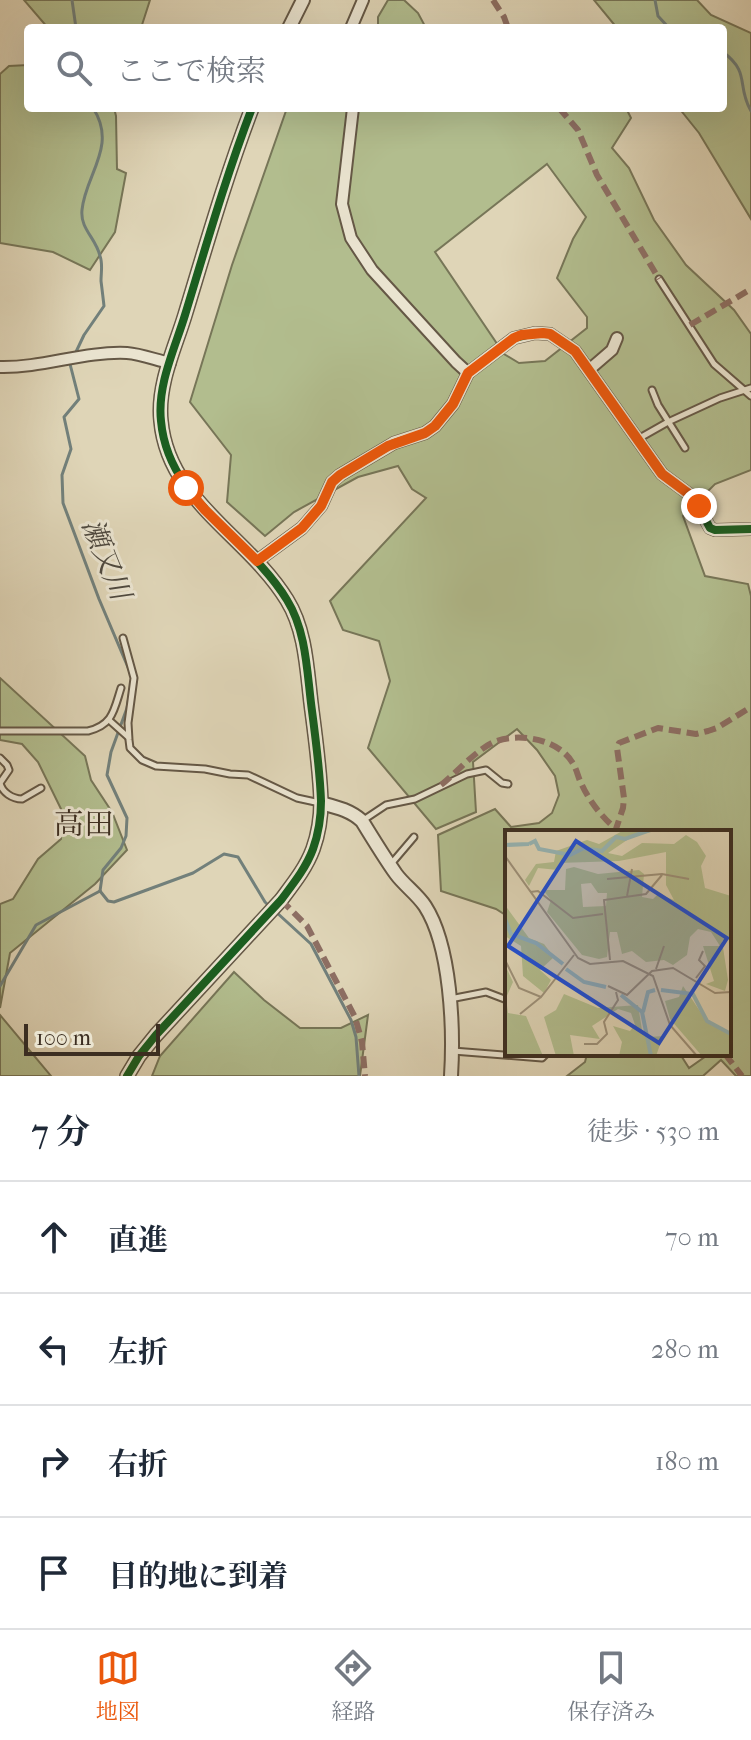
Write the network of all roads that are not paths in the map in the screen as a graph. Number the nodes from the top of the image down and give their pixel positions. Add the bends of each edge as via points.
1 (303, 0) edge
2 (363, 0) edge
3 (291, 24) edge
4 (353, 24) edge
5 (251, 112) edge
6 (353, 112) edge
7 (659, 279) dead end
8 (617, 338) dead end
9 (170, 363) junction
10 (0, 367) edge
11 (590, 369) junction
12 (468, 373) junction
13 (748, 389) edge
14 (652, 390) dead end
15 (751, 396) edge
16 (668, 422) junction
17 (638, 439) junction
18 (685, 448) dead end
19 (751, 529) edge
20 (257, 561) junction
21 (123, 638) dead end
22 (121, 688) dead end
23 (109, 720) junction
24 (0, 731) edge
25 (129, 737) junction
26 (0, 758) edge
27 (508, 784) dead end
28 (41, 788) dead end
29 (321, 803) junction
30 (362, 821) junction
31 (414, 837) dead end
32 (390, 865) junction
33 (449, 999) junction
34 (505, 999) edge
35 (453, 1051) junction
36 (505, 1055) edge
37 (517, 1056) edge
38 (544, 1056) edge
39 (127, 1076) edge
40 (451, 1076) edge

1 - 3 street
2 - 4 street
5 - 9 street
6 - 12 street via 342,204 351,238 372,270
7 - 13 lane via 714,364
8 - 11 street via 612,350
9 - 10 street via 129,353
9 - 20 street via 160,419 165,448 186,488
11 - 12 street via 569,345 550,334 535,333 514,338
11 - 17 street
12 - 20 street via 435,426 340,475 302,528
13 - 15 lane
13 - 16 lane
14 - 16 lane
16 - 17 lane
16 - 18 lane
17 - 19 street via 662,474 693,497 710,528
20 - 29 street via 288,600 300,629
21 - 25 lane via 134,678
22 - 23 lane
23 - 24 lane via 88,731
23 - 25 lane
25 - 29 lane via 130,748 156,766 248,775
26 - 28 lane via 9,770 1,787 12,797 22,799
27 - 30 lane via 486,770 475,771 415,799 386,805
29 - 30 street
29 - 39 street via 313,849 294,883 156,1035
30 - 32 street
31 - 32 lane
32 - 33 street via 418,896 439,936
33 - 34 lane via 486,992
33 - 35 street
35 - 36 lane
35 - 40 street
37 - 38 lane

